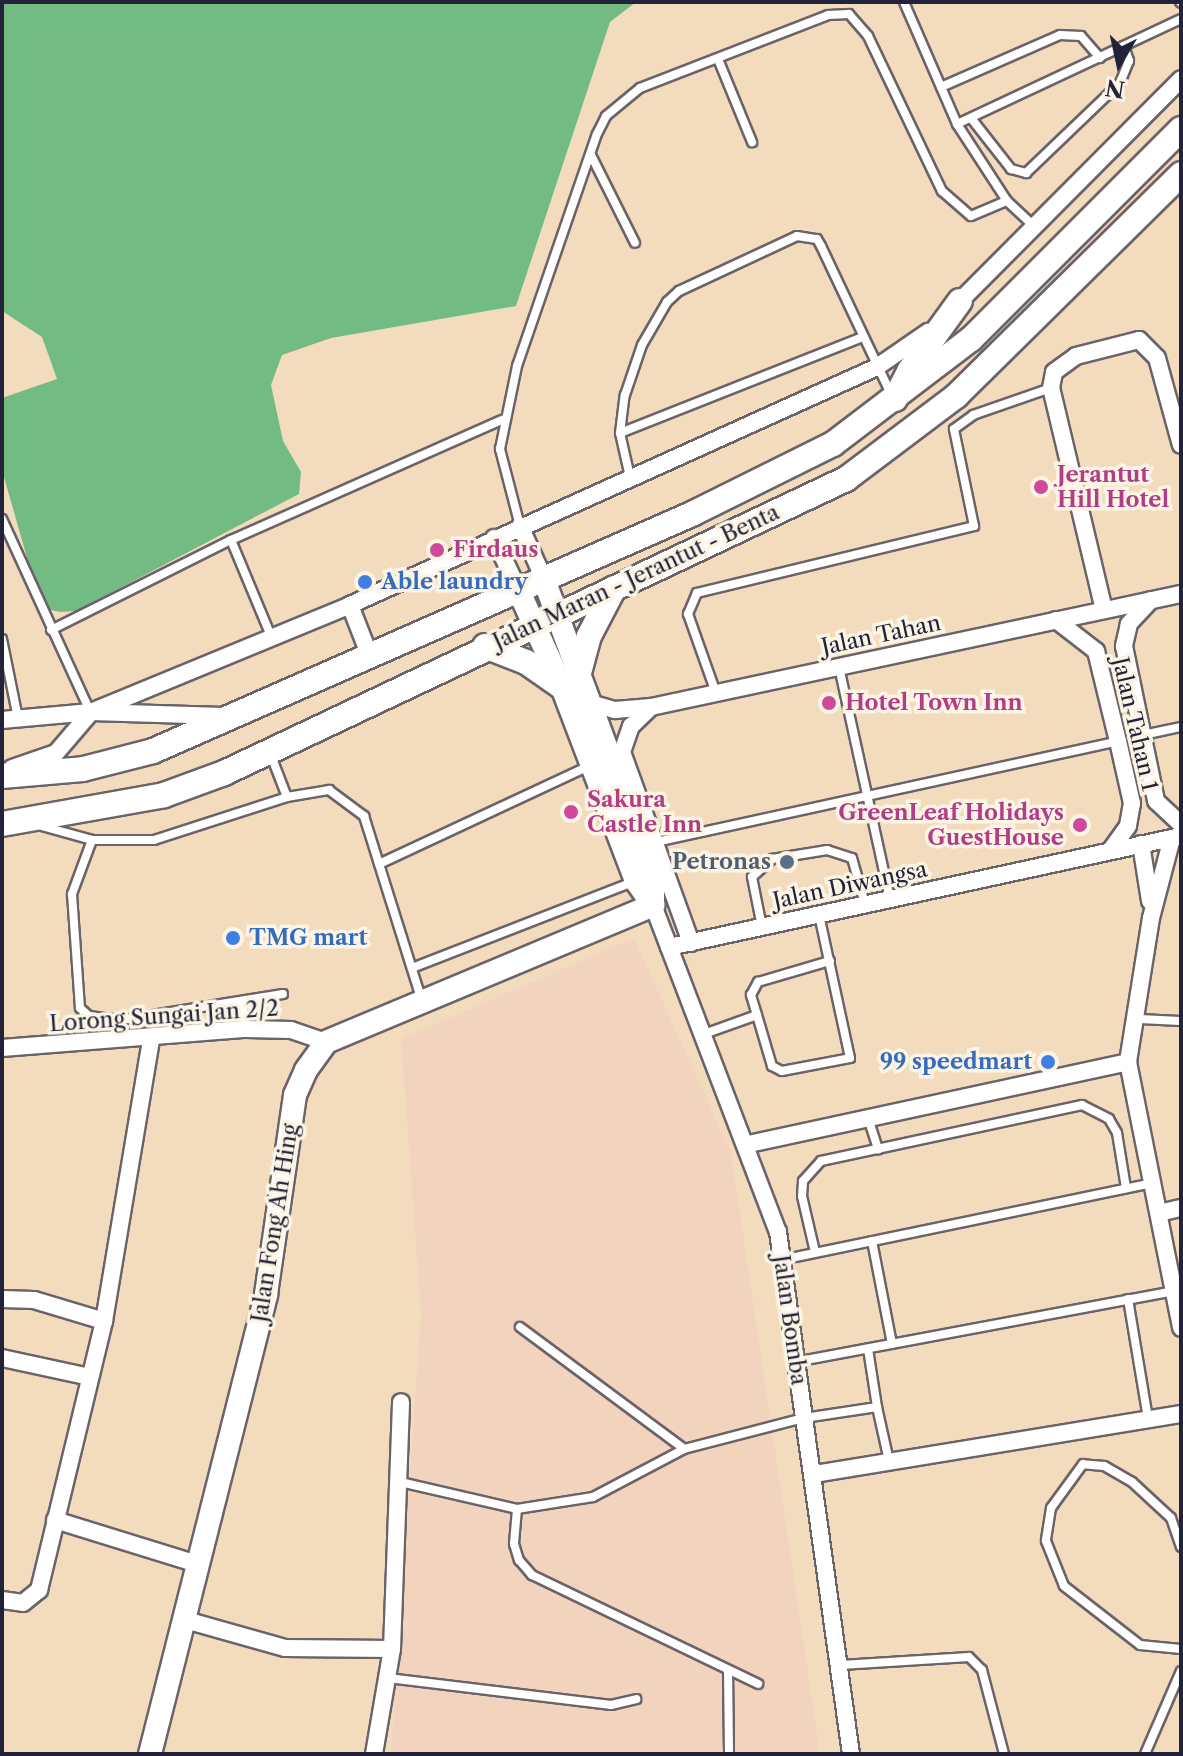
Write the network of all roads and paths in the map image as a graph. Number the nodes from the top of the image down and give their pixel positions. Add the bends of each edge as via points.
1 (904, 2) edge
2 (1181, 19) edge
3 (1124, 46) junction
4 (1100, 58) junction
5 (718, 59) junction
6 (1181, 79) edge
7 (941, 87) junction
8 (971, 118) junction
9 (957, 124) junction
10 (1181, 129) edge
11 (752, 142) dead end
12 (591, 155) junction
13 (1181, 174) edge
14 (1007, 201) junction
15 (1034, 226) junction
16 (635, 243) dead end
17 (960, 301) junction
18 (863, 337) junction
19 (877, 367) junction
20 (1051, 388) junction
21 (1175, 399) edge
22 (894, 401) junction
23 (502, 420) junction
24 (620, 433) junction
25 (1181, 445) edge
26 (630, 477) junction
27 (2, 519) edge
28 (520, 526) junction
29 (494, 538) junction
30 (231, 540) junction
31 (543, 577) junction
32 (614, 588) junction
33 (518, 589) junction
34 (1181, 594) edge
35 (1151, 600) junction
36 (350, 605) junction
37 (1104, 610) junction
38 (557, 612) junction
39 (1056, 620) junction
40 (534, 623) junction
41 (51, 630) junction
42 (271, 636) junction
43 (2, 639) edge
44 (485, 646) junction
45 (369, 654) junction
46 (839, 667) junction
47 (571, 680) junction
48 (716, 693) junction
49 (590, 703) junction
50 (651, 707) junction
51 (91, 712) junction
52 (239, 715) junction
53 (10, 719) edge
54 (1181, 727) edge
55 (1142, 735) junction
56 (1118, 741) junction
57 (269, 749) junction
58 (593, 764) junction
59 (2, 774) edge
60 (867, 796) junction
61 (287, 797) junction
62 (30, 823) junction
63 (2, 824) edge
64 (1178, 832) edge
65 (92, 840) junction
66 (655, 843) junction
67 (1141, 844) junction
68 (1110, 851) junction
69 (379, 864) junction
70 (636, 881) junction
71 (890, 899) junction
72 (653, 905) junction
73 (865, 905) junction
74 (819, 915) junction
75 (1151, 918) junction
76 (762, 927) junction
77 (691, 943) junction
78 (669, 947) junction
79 (830, 961) junction
80 (412, 968) junction
81 (283, 994) dead end
82 (422, 1001) junction
83 (243, 1004) junction
84 (757, 1015) junction
85 (1139, 1019) junction
86 (1181, 1021) edge
87 (246, 1029) junction
88 (704, 1034) junction
89 (151, 1039) junction
90 (326, 1042) junction
91 (2, 1048) edge
92 (1128, 1062) junction
93 (868, 1118) junction
94 (749, 1144) junction
95 (878, 1149) junction
96 (1152, 1183) junction
97 (1126, 1188) junction
98 (1181, 1208) edge
99 (1159, 1213) junction
100 (872, 1241) junction
101 (815, 1252) junction
102 (780, 1260) junction
103 (1174, 1291) junction
104 (2, 1299) edge
105 (1128, 1299) junction
106 (104, 1321) junction
107 (520, 1327) dead end
108 (1181, 1328) edge
109 (892, 1344) junction
110 (868, 1349) junction
111 (2, 1358) edge
112 (795, 1362) junction
113 (90, 1377) junction
114 (401, 1402) dead end
115 (877, 1407) junction
116 (1181, 1414) edge
117 (804, 1418) junction
118 (1148, 1420) junction
119 (684, 1449) junction
120 (889, 1462) junction
121 (814, 1474) junction
122 (396, 1481) junction
123 (517, 1509) junction
124 (55, 1520) junction
125 (1181, 1547) edge
126 (197, 1564) junction
127 (2, 1600) edge
128 (182, 1619) junction
129 (392, 1649) junction
130 (1181, 1649) edge
131 (841, 1665) junction
132 (728, 1670) junction
133 (1181, 1671) edge
134 (388, 1678) junction
135 (758, 1684) dead end
136 (636, 1699) dead end
137 (150, 1754) edge
138 (374, 1754) edge
139 (729, 1754) edge
140 (851, 1754) edge
141 (1004, 1754) edge
142 (1145, 1754) edge

1 - 7 lane
2 - 3 lane
3 - 4 lane
3 - 8 lane via 1129,61 1120,83 1026,173 1011,169
4 - 7 lane via 1081,36 1060,35
4 - 8 lane
5 - 11 lane
5 - 12 lane via 622,100 606,116
5 - 14 lane via 828,15 856,18 942,191 971,216
6 - 15 street
7 - 9 lane
8 - 9 lane
9 - 14 lane
10 - 22 main road, Jalan Maran - Jerantut - Benta via 971,339
12 - 16 lane
12 - 23 lane
13 - 32 main road, Jalan Maran - Jerantut - Benta via 908,437 846,479
14 - 15 lane
15 - 17 street
17 - 19 street via 912,346
17 - 22 main road
18 - 19 lane
18 - 24 lane
18 - 24 lane via 817,239 797,236 679,291 667,302 642,345 625,395
19 - 22 lane
19 - 26 street
20 - 21 street via 1063,362 1139,340 1157,358
20 - 37 street
20 - 48 lane via 973,415 954,429 974,526 697,593 688,614
21 - 25 street
22 - 31 main road, Jalan Maran - Jerantut - Benta via 833,444
23 - 28 lane via 503,472
23 - 30 lane
24 - 26 lane
26 - 28 street
27 - 41 lane
28 - 29 street
28 - 31 street
29 - 33 street
29 - 36 street
30 - 41 lane
30 - 42 lane
31 - 33 main road, Jalan Maran - Jerantut - Benta
31 - 38 main road, Jalan Bomba
32 - 38 main road, Jalan Maran - Jerantut - Benta
32 - 47 main road
33 - 40 main road, Jalan Bomba
33 - 45 main road, Jalan Maran - Jerantut - Benta
34 - 35 street, Jalan Tahan
35 - 37 street, Jalan Tahan
35 - 55 street, Jalan Tahan 1 via 1129,624 1124,646
36 - 42 street
36 - 45 street
37 - 39 street, Jalan Tahan
38 - 40 main road, Jalan Maran - Jerantut - Benta
38 - 47 main road, Jalan Bomba
39 - 46 street, Jalan Tahan
39 - 56 street, Jalan Tahan 1 via 1096,651
40 - 44 main road, Jalan Maran - Jerantut - Benta
40 - 47 main road, Jalan Bomba
41 - 51 lane
42 - 51 street
43 - 53 lane
44 - 47 main road
44 - 57 main road, Jalan Maran - Jerantut - Benta
45 - 52 main road, Jalan Maran - Jerantut - Benta
46 - 48 street, Jalan Tahan
46 - 60 lane
47 - 49 main road, Jalan Bomba
47 - 58 main road, Jalan Bomba
48 - 50 street, Jalan Tahan
49 - 50 street, Jalan Tahan via 615,710
49 - 72 main road, Jalan Bomba via 653,873
50 - 66 street via 631,726 622,752
51 - 52 street
51 - 53 street
51 - 59 street via 56,753
52 - 59 main road, Jalan Maran - Jerantut - Benta via 153,751 83,769
54 - 55 lane
55 - 64 street, Jalan Tahan 1 via 1156,801
56 - 60 lane
56 - 68 street, Jalan Tahan 1 via 1132,803 1128,826
57 - 61 lane
57 - 62 main road, Jalan Maran - Jerantut - Benta via 164,795
58 - 69 lane
58 - 70 main road, Jalan Bomba
60 - 66 lane
60 - 71 lane
61 - 65 lane via 154,840
61 - 69 lane via 329,790 352,802 364,816
62 - 63 main road, Jalan Maran - Jerantut - Benta
62 - 65 lane
64 - 67 street, Jalan Diwangsa
64 - 75 street
65 - 83 lane via 72,894 80,1008 89,1016 121,1020
66 - 77 street
67 - 68 street, Jalan Diwangsa
67 - 75 street
68 - 71 street, Jalan Diwangsa
69 - 80 lane
70 - 72 main road, Jalan Bomba
70 - 80 lane
71 - 73 street, Jalan Diwangsa
72 - 78 street, Jalan Bomba
72 - 82 main road
73 - 74 street, Jalan Diwangsa
73 - 76 lane via 852,858 827,850 772,859 752,877
74 - 76 street, Jalan Diwangsa
74 - 79 lane
75 - 85 street
76 - 77 street, Jalan Diwangsa
77 - 78 street, Jalan Diwangsa
78 - 88 street, Jalan Bomba
79 - 84 lane via 758,982 751,995
79 - 84 lane via 850,1058 782,1071 772,1066
80 - 82 lane
81 - 83 lane
82 - 90 main road
83 - 87 lane
84 - 88 lane
85 - 86 lane
85 - 92 street
87 - 89 street, Lorong Sungai Jan 2/2
87 - 90 street, Lorong Sungai Jan 2/2 via 291,1030
88 - 94 street, Jalan Bomba
89 - 91 street, Lorong Sungai Jan 2/2
89 - 106 street
90 - 126 main road, Jalan Fong Ah Hing via 295,1095 266,1294
92 - 93 street
92 - 96 street
93 - 94 street
93 - 95 lane
94 - 102 street, Jalan Bomba via 778,1232
95 - 97 lane via 1082,1105 1109,1119 1117,1133
95 - 101 lane via 821,1161 803,1181
96 - 97 lane
96 - 99 street
97 - 100 lane
98 - 99 street
99 - 103 street
100 - 101 lane
100 - 109 lane
101 - 102 lane
102 - 112 street, Jalan Bomba
103 - 105 lane
103 - 108 street
104 - 106 street via 34,1300
105 - 109 lane
105 - 118 lane
106 - 113 street
107 - 119 lane
109 - 110 lane
110 - 112 lane
110 - 115 lane
111 - 113 street
112 - 117 street, Jalan Bomba
113 - 124 street
114 - 122 street
115 - 117 lane
115 - 120 lane
116 - 118 street
117 - 119 lane
117 - 121 street, Jalan Bomba
118 - 120 street
119 - 123 lane via 593,1497
120 - 121 street
121 - 131 street, Jalan Bomba
122 - 123 lane
122 - 129 street
123 - 132 lane via 514,1544 532,1575
124 - 126 street
124 - 127 street via 39,1590 23,1603
125 - 130 lane via 1171,1518 1132,1482 1104,1466 1083,1464 1051,1508 1046,1541 1064,1586 1140,1645
126 - 128 main road, Jalan Fong Ah Hing
128 - 129 street via 285,1648
128 - 137 main road, Jalan Fong Ah Hing
129 - 134 street
131 - 140 street, Jalan Bomba
131 - 141 lane via 969,1657 982,1670
132 - 135 lane
132 - 139 lane
133 - 142 lane
134 - 136 lane via 611,1705
134 - 138 street

